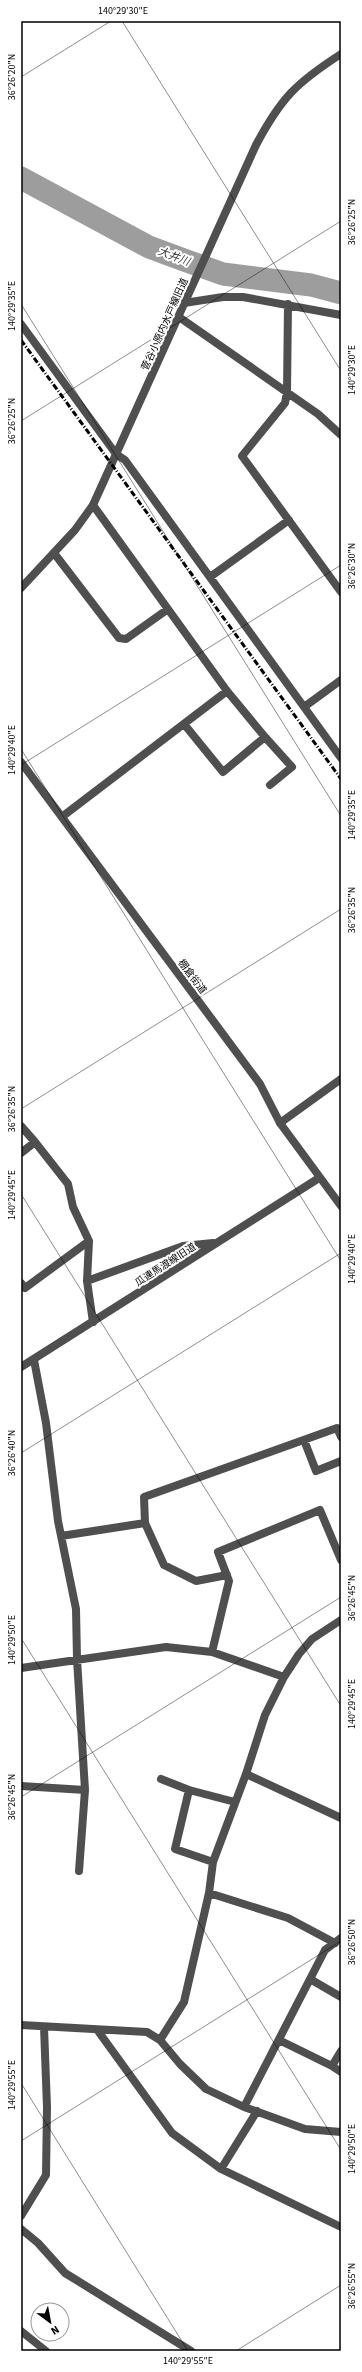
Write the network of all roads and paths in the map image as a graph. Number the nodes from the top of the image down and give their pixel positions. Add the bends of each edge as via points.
1 (341, 54) edge
2 (184, 303) junction
3 (288, 304) junction
4 (341, 315) edge
5 (179, 317) junction
6 (21, 324) edge
7 (287, 392) junction
8 (341, 435) edge
9 (116, 454) junction
10 (93, 505) junction
11 (289, 520) junction
12 (54, 553) junction
13 (210, 577) junction
14 (21, 588) edge
15 (341, 592) edge
16 (168, 609) junction
17 (341, 680) edge
18 (227, 691) junction
19 (304, 707) junction
20 (184, 724) junction
21 (265, 737) junction
22 (341, 758) edge
23 (21, 762) edge
24 (270, 785) dead end
25 (63, 816) junction
26 (341, 1079) edge
27 (280, 1123) junction
28 (21, 1126) edge
29 (35, 1142) junction
30 (21, 1153) edge
31 (319, 1178) junction
32 (341, 1206) edge
33 (89, 1242) junction
34 (214, 1243) junction
35 (87, 1281) junction
36 (21, 1283) edge
37 (93, 1322) junction
38 (34, 1360) junction
39 (21, 1366) edge
40 (341, 1437) edge
41 (304, 1440) junction
42 (341, 1461) edge
43 (145, 1523) junction
44 (61, 1536) junction
45 (341, 1560) edge
46 (227, 1575) junction
47 (341, 1620) edge
48 (212, 1652) junction
49 (77, 1659) junction
50 (21, 1668) edge
51 (284, 1677) junction
52 (246, 1774) junction
53 (161, 1778) dead end
54 (21, 1786) edge
55 (85, 1790) junction
56 (189, 1790) junction
57 (235, 1802) junction
58 (341, 1818) edge
59 (212, 1862) junction
60 (79, 1871) dead end
61 (209, 1893) junction
62 (338, 1940) edge
63 (310, 1979) junction
64 (341, 1997) edge
65 (21, 2025) edge
66 (44, 2027) junction
67 (98, 2030) junction
68 (160, 2040) junction
69 (279, 2040) junction
70 (341, 2051) edge
71 (332, 2066) junction
72 (341, 2072) edge
73 (244, 2107) junction
74 (257, 2112) junction
75 (341, 2132) edge
76 (221, 2169) junction
77 (21, 2216) edge
78 (341, 2227) edge
79 (21, 2229) edge
80 (21, 2331) edge
81 (46, 2351) edge
82 (191, 2351) edge

1 - 2 street, 菅谷小原内水戸線旧道 via 302,81 271,117
2 - 3 street via 223,297 243,297
2 - 5 street, 菅谷小原内水戸線旧道
3 - 4 street
3 - 7 street
5 - 7 street
5 - 9 street, 菅谷小原内水戸線旧道
6 - 9 street
7 - 8 street via 318,414
7 - 11 street via 285,403 242,456
9 - 10 street, 菅谷小原内水戸線旧道
9 - 13 street via 125,460
10 - 12 street, 菅谷小原内水戸線旧道
10 - 16 street
11 - 13 street
11 - 15 street
12 - 14 street, 菅谷小原内水戸線旧道
12 - 16 street via 119,638 126,639
13 - 19 street
16 - 18 street
17 - 19 street
18 - 20 street
18 - 21 street
19 - 22 street
20 - 21 street via 223,772
20 - 25 street
21 - 24 street via 292,767
23 - 25 street, 棚倉街道
25 - 27 street, 棚倉街道 via 260,1084
26 - 27 street
27 - 31 street, 棚倉街道
28 - 29 street
29 - 30 street
29 - 33 street via 68,1184 73,1207
31 - 32 street, 棚倉街道
31 - 34 street, 瓜連馬渡線旧道
33 - 35 street
33 - 36 street via 25,1288
34 - 35 street via 183,1246
34 - 37 street, 瓜連馬渡線旧道
35 - 37 street
37 - 38 street, 瓜連馬渡線旧道
38 - 39 street, 瓜連馬渡線旧道
38 - 44 street via 46,1423
40 - 41 street via 337,1428
41 - 42 street via 316,1471
41 - 43 street via 144,1498
43 - 44 street
43 - 46 street via 164,1565 196,1581
44 - 49 street via 76,1609
45 - 46 street via 320,1510 218,1552
46 - 48 street via 229,1580
47 - 51 street via 312,1639
48 - 49 street via 166,1646
48 - 51 street
49 - 50 street
49 - 55 street
51 - 52 street via 265,1716
52 - 57 street
52 - 58 street
53 - 56 street
54 - 55 street
55 - 60 street
56 - 57 street
56 - 59 street via 175,1849
57 - 59 street
59 - 61 street
61 - 62 street via 288,1918
61 - 68 street via 184,2002
62 - 63 street via 325,1950
63 - 64 street
63 - 69 street
65 - 66 street
66 - 67 street
66 - 77 street via 46,2175
67 - 68 street via 147,2032
67 - 76 street via 172,2133
68 - 73 street via 206,2089
69 - 71 street
69 - 73 street
70 - 71 street
71 - 72 street
73 - 74 street
74 - 75 street via 305,2129
74 - 76 street
76 - 78 street
79 - 82 street via 38,2243 65,2273
80 - 81 street

